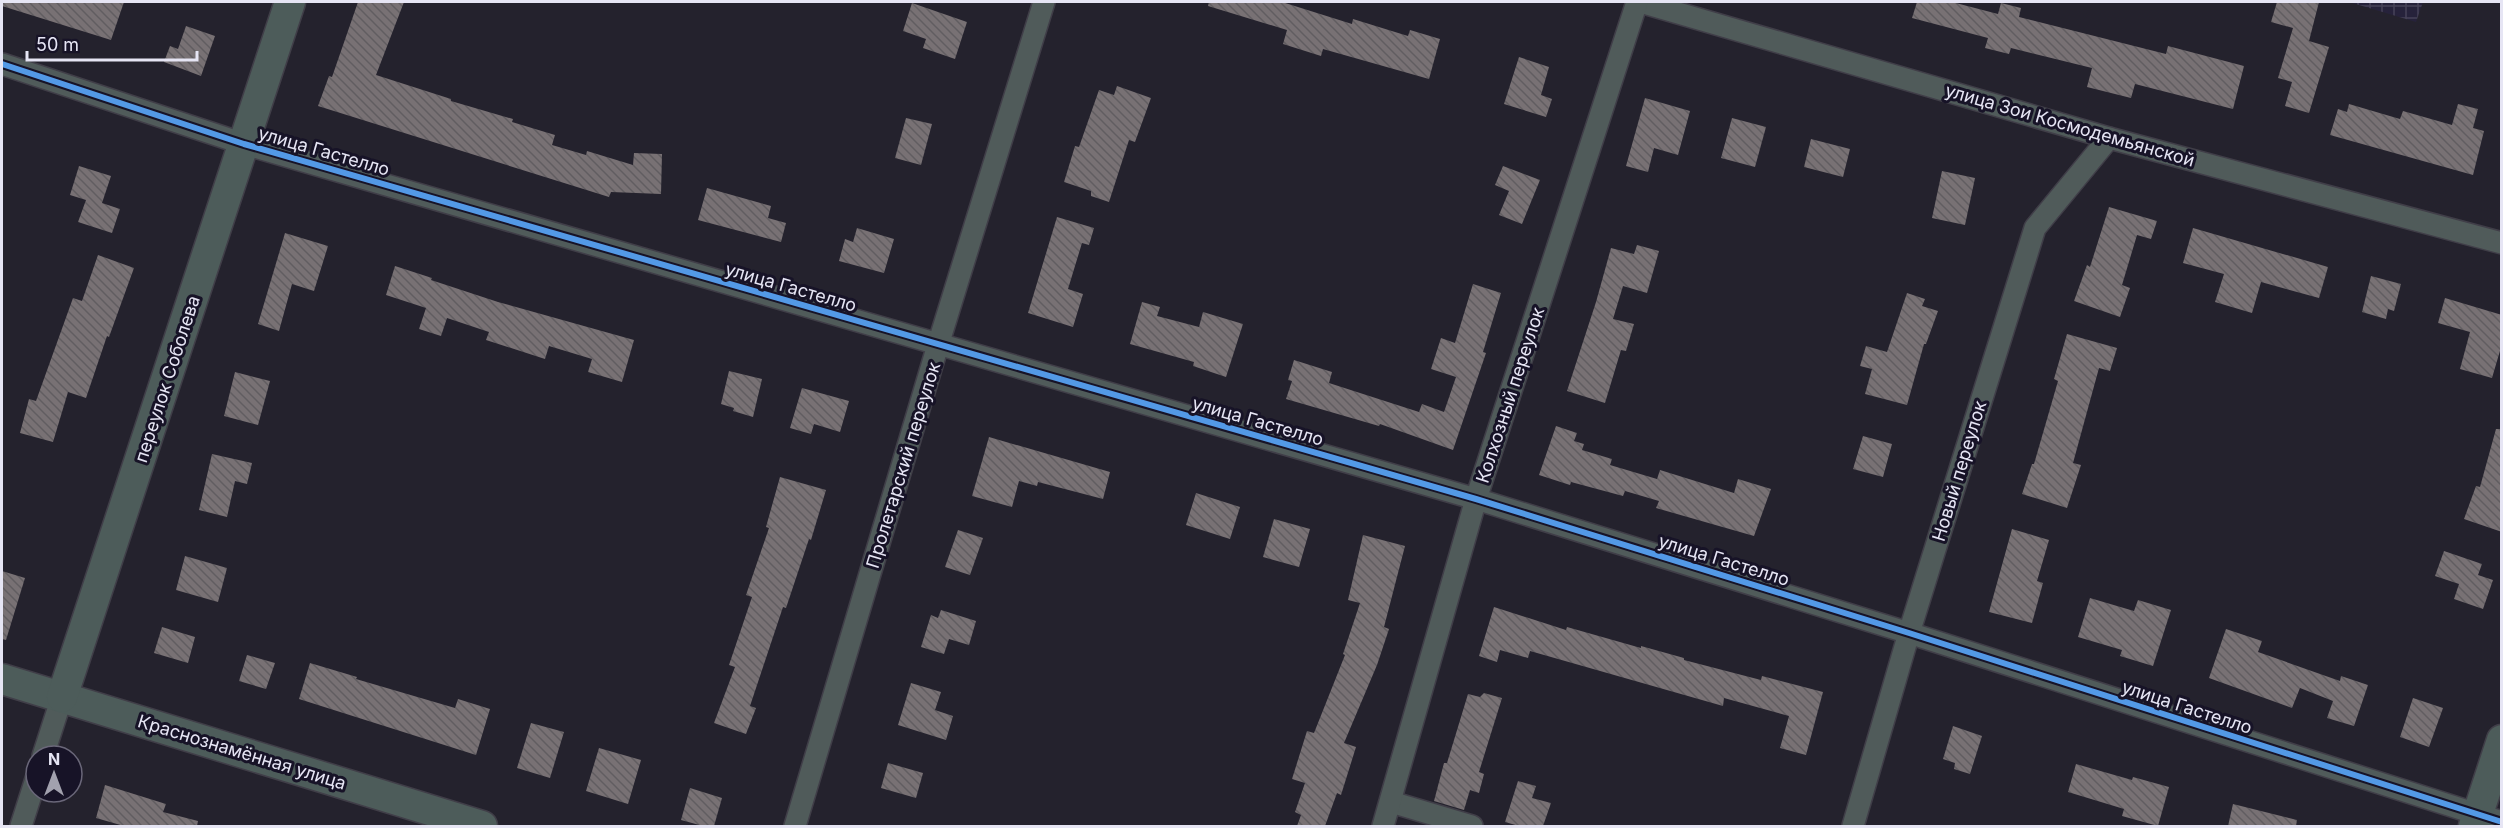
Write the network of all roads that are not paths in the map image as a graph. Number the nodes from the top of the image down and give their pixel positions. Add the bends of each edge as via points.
1 (290, 2) edge
2 (1044, 2) edge
3 (1639, 2) edge
4 (2, 64) edge
5 (2109, 138) junction
6 (244, 144) junction
7 (2502, 243) edge
8 (938, 345) junction
9 (1476, 499) junction
10 (1909, 633) junction
11 (2, 679) edge
12 (62, 697) junction
13 (2502, 740) edge
14 (47, 744) edge
15 (1391, 802) junction
16 (28, 804) edge
17 (2484, 822) edge
18 (21, 826) edge
19 (482, 826) edge
20 (795, 826) edge
21 (1383, 826) edge
22 (1472, 826) edge
23 (1853, 826) edge

1 - 6 main road, переулок Соболева
2 - 8 street, Пролетарский переулок
3 - 5 street, улица Зои Космодемьянской
3 - 9 street, Колхозный переулок
4 - 6 street, улица Гастелло
5 - 7 street, улица Зои Космодемьянской
5 - 10 street, Новый переулок via 2036,228
6 - 8 street, улица Гастелло
6 - 12 main road, переулок Соболева
8 - 9 street, улица Гастелло
8 - 20 street, Пролетарский переулок
9 - 10 street, улица Гастелло
9 - 15 street, Колхозный переулок
10 - 17 street, улица Гастелло
10 - 23 street, Новый переулок
11 - 12 main road, Краснознамённая улица
12 - 14 street, переулок Соболева
12 - 19 main road, Краснознамённая улица
13 - 17 main road
15 - 21 street, Колхозный переулок
15 - 22 street
16 - 18 street

